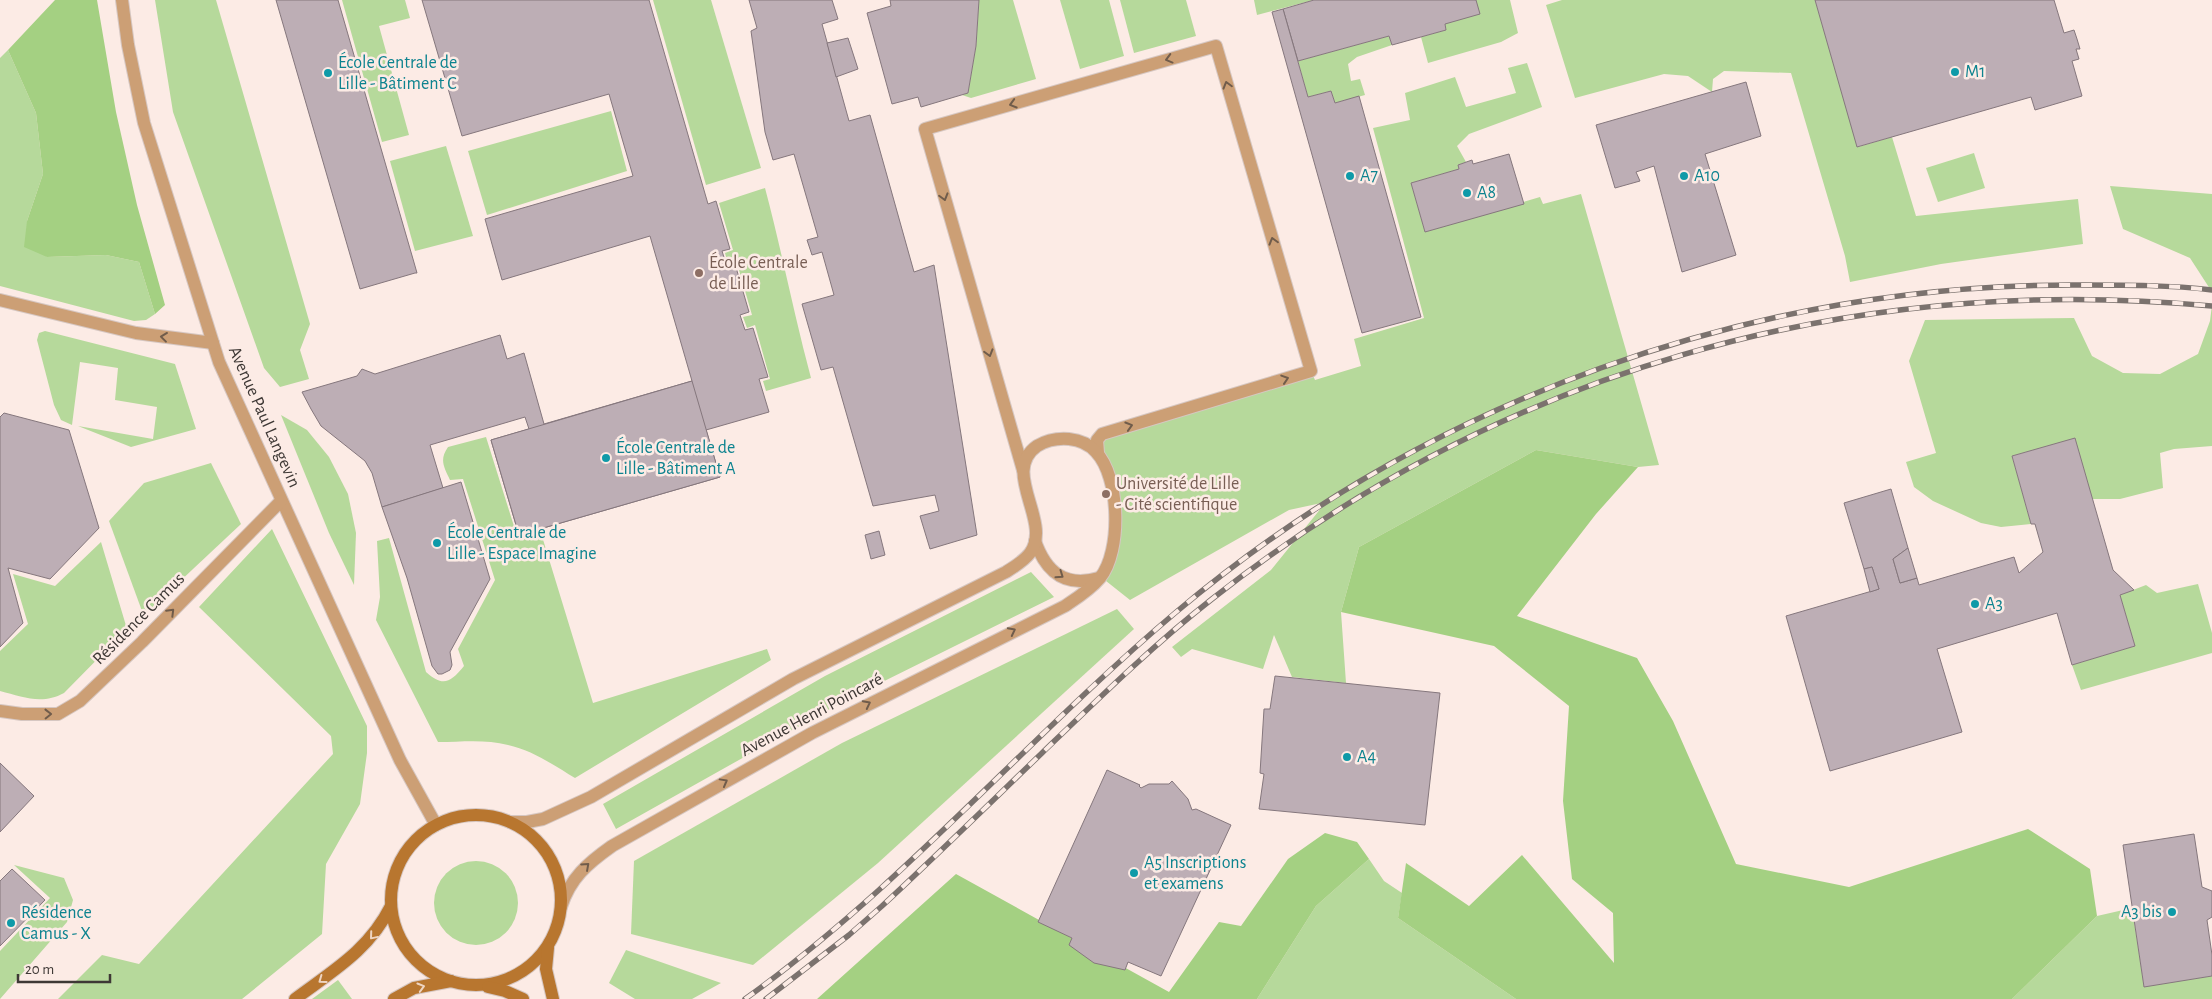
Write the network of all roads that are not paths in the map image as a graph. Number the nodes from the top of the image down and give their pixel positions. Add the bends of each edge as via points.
1 (122, 0) edge
2 (0, 300) edge
3 (213, 343) junction
4 (1098, 453) junction
5 (1023, 470) junction
6 (281, 501) junction
7 (1035, 541) junction
8 (1101, 577) junction
9 (0, 711) edge
10 (510, 822) junction
11 (436, 825) junction
12 (391, 906) junction
13 (561, 908) junction
14 (549, 945) junction
15 (451, 981) junction
16 (481, 985) junction
17 (295, 999) edge
18 (394, 999) edge
19 (523, 999) edge
20 (553, 999) edge

1 - 3 street, Avenue Paul Langevin via 144,122
3 -> 2 street via 136,334
3 - 6 street, Avenue Paul Langevin
4 - 5 street via 1077,440 1047,440 1034,448
4 -> 5 street via 1097,440 1102,434 1311,371 1216,46 925,129
4 - 8 street, Avenue Henri Poincaré via 1109,476 1115,521 1114,544
5 - 7 street via 1023,484 1035,524
9 -> 6 street, Résidence Camus via 58,714 80,701
6 - 11 street, Avenue Paul Langevin via 400,760
7 -> 8 street via 1039,552 1060,576 1071,582
7 - 10 street via 1030,553 1006,572 793,679 591,797 543,819
13 -> 8 street, Avenue Henri Poincaré via 565,894 582,869 612,846 812,733 1065,606 1082,596
10 - 11 street via 492,816 473,815
10 - 13 street via 534,838 547,852 558,879
11 - 12 street via 420,836 401,859 392,886
12 - 15 street via 395,926 409,953 432,973
12 -> 17 street via 381,926 363,947
13 - 14 street
14 - 16 street via 519,974 501,982
14 - 20 street via 546,969
15 - 16 street
18 -> 15 street via 414,988
16 - 19 street

